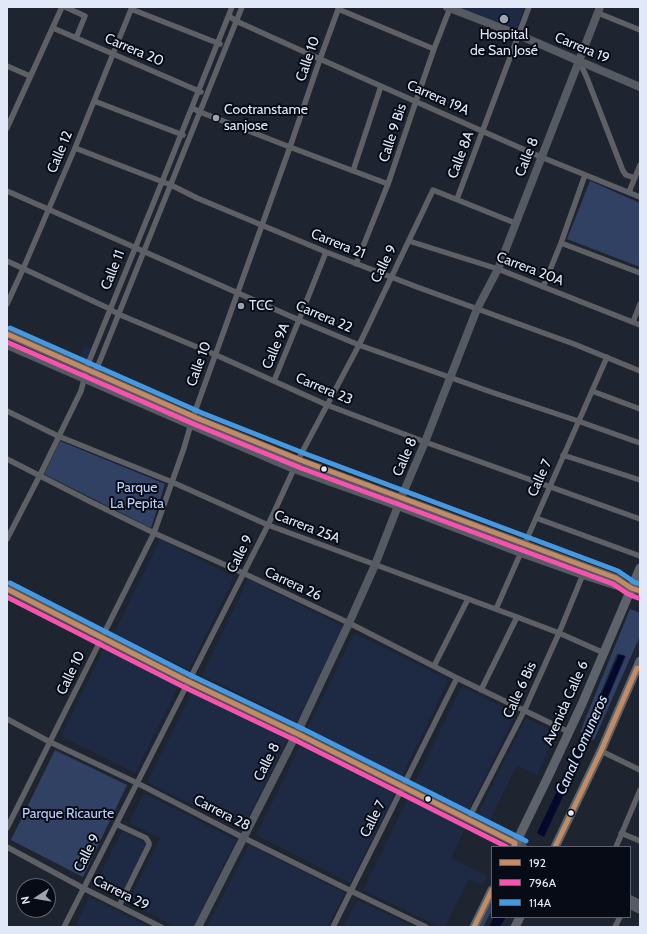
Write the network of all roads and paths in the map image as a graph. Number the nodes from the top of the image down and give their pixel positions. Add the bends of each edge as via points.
1 (62, 7) edge
2 (65, 7) edge
3 (232, 7) edge
4 (242, 7) edge
5 (529, 7) edge
6 (132, 8) edge
7 (339, 8) edge
8 (448, 8) edge
9 (599, 10) edge
10 (229, 16) junction
11 (236, 21) junction
12 (53, 28) junction
13 (640, 30) edge
14 (519, 35) junction
15 (76, 38) junction
16 (218, 43) junction
17 (226, 47) junction
18 (434, 49) junction
19 (113, 54) junction
20 (320, 59) junction
21 (579, 61) junction
22 (7, 66) edge
23 (30, 76) junction
24 (381, 86) junction
25 (640, 87) edge
26 (199, 90) junction
27 (207, 94) junction
28 (94, 101) junction
29 (416, 101) junction
30 (192, 108) junction
31 (200, 112) junction
32 (7, 128) edge
33 (482, 131) junction
34 (181, 134) junction
35 (189, 138) junction
36 (290, 147) junction
37 (75, 148) junction
38 (541, 157) junction
39 (640, 165) edge
40 (353, 170) junction
41 (585, 175) junction
42 (635, 178) junction
43 (162, 182) junction
44 (388, 184) junction
45 (171, 185) junction
46 (7, 191) edge
47 (629, 192) junction
48 (640, 197) edge
49 (457, 199) junction
50 (49, 209) junction
51 (515, 223) junction
52 (262, 225) junction
53 (409, 241) junction
54 (560, 243) junction
55 (135, 247) junction
56 (144, 251) junction
57 (326, 252) junction
58 (7, 261) edge
59 (356, 264) junction
60 (24, 268) junction
61 (498, 269) junction
62 (640, 273) edge
63 (390, 278) junction
64 (543, 287) junction
65 (238, 292) junction
66 (7, 304) edge
67 (640, 304) edge
68 (110, 309) junction
69 (477, 309) junction
70 (118, 314) junction
71 (300, 320) junction
72 (633, 322) junction
73 (640, 325) edge
74 (7, 334) edge
75 (7, 345) edge
76 (359, 345) junction
77 (216, 355) junction
78 (606, 357) junction
79 (86, 369) junction
80 (640, 371) edge
81 (95, 373) junction
82 (451, 378) junction
83 (84, 379) junction
84 (274, 381) junction
85 (592, 391) junction
86 (327, 405) junction
87 (640, 409) edge
88 (7, 411) edge
89 (193, 417) junction
90 (578, 421) junction
91 (191, 425) junction
92 (58, 436) junction
93 (425, 442) junction
94 (640, 443) edge
95 (564, 455) junction
96 (7, 459) edge
97 (298, 460) junction
98 (294, 469) junction
99 (40, 475) junction
100 (640, 480) edge
101 (172, 482) junction
102 (550, 487) junction
103 (400, 502) junction
104 (536, 518) junction
105 (640, 519) edge
106 (268, 525) junction
107 (154, 533) junction
108 (7, 539) edge
109 (524, 544) junction
110 (521, 552) junction
111 (640, 556) edge
112 (375, 565) junction
113 (640, 568) edge
114 (584, 571) junction
115 (243, 573) junction
116 (7, 589) edge
117 (636, 590) edge
118 (468, 599) junction
119 (496, 609) junction
120 (517, 617) junction
121 (349, 624) junction
122 (559, 633) junction
123 (102, 637) junction
124 (604, 653) junction
125 (434, 666) junction
126 (639, 666) edge
127 (457, 678) junction
128 (189, 682) junction
129 (481, 690) junction
130 (524, 711) junction
131 (7, 719) edge
132 (569, 732) junction
133 (296, 733) junction
134 (50, 742) junction
135 (601, 751) junction
136 (640, 770) edge
137 (137, 783) junction
138 (403, 787) junction
139 (640, 790) edge
140 (468, 820) junction
141 (116, 824) junction
142 (7, 828) edge
143 (621, 833) junction
144 (244, 838) junction
145 (640, 841) edge
146 (517, 846) edge
147 (555, 846) edge
148 (616, 846) edge
149 (7, 847) edge
150 (83, 888) junction
151 (351, 891) junction
152 (491, 892) edge
153 (631, 900) edge
154 (640, 904) edge
155 (119, 906) junction
156 (631, 906) edge
157 (640, 910) edge
158 (520, 918) edge
159 (620, 918) edge
160 (64, 927) edge
161 (161, 927) edge
162 (198, 927) edge
163 (332, 927) edge
164 (426, 927) edge
165 (474, 927) edge
166 (515, 927) edge
167 (615, 927) edge

1 - 12 street
2 - 15 street via 84,16
3 - 10 street, Calle 11
4 - 11 street, Calle 11
5 - 14 street, Calle 8A
6 - 16 street
6 - 19 street, Calle 12
7 - 18 street
7 - 20 street, Calle 10
8 - 14 main road, Carrera 19
8 - 18 street, Calle 9 Bis
9 - 13 street
9 - 21 main road, Calle 8
10 - 11 street, Carrera 19A
10 - 16 street, Calle 11
11 - 17 street, Calle 11
11 - 20 street, Carrera 19A
12 - 15 street, Carrera 20
12 - 23 street
14 - 21 main road, Carrera 19
14 - 33 street, Calle 8A
15 - 19 street, Carrera 20
16 - 17 street
16 - 26 street, Calle 11
17 - 27 street, Calle 11
18 - 29 street, Calle 9 Bis
19 - 26 street, Carrera 20
19 - 28 street, Calle 12
20 - 24 street, Carrera 19A
20 - 36 street, Calle 10
21 - 25 main road, Carrera 19
21 - 38 main road, Calle 8
21 - 42 street via 623,171
22 - 23 street
23 - 32 street
24 - 29 street, Carrera 19A
24 - 40 street
26 - 27 street, Carrera 20
26 - 30 street, Calle 11
27 - 31 street, Calle 11
28 - 34 street
28 - 37 street, Calle 12
29 - 33 street, Carrera 19A
29 - 44 street, Calle 9 Bis
30 - 31 street
30 - 34 street, Calle 11
31 - 35 street, Calle 11
31 - 36 street
33 - 38 street, Carrera 19A
33 - 49 street, Calle 8A
34 - 35 street
34 - 43 street, Calle 11
35 - 45 street, Calle 11
36 - 40 street
36 - 52 street, Calle 10
37 - 43 street, Carrera 21
37 - 50 street, Calle 12
38 - 41 street, Carrera 19A
38 - 51 main road, Calle 8
39 - 42 street
40 - 44 street
41 - 47 street, Carrera 19A
41 - 54 street
42 - 47 street
43 - 45 street, Carrera 21
43 - 55 street, Calle 11
44 - 59 street, Calle 9 Bis
45 - 52 street, Carrera 21
45 - 56 street, Calle 11
46 - 50 street, Carrera 22
47 - 48 street, Carrera 19A
49 - 51 street
49 - 53 street, Calle 9 via 433,190
50 - 55 street, Carrera 22
50 - 60 street, Calle 12
51 - 61 main road, Calle 8
52 - 57 street, Carrera 21
52 - 65 street, Calle 10
53 - 61 street, Carrera 20A
53 - 63 street, Calle 9
54 - 62 street
54 - 64 street
55 - 56 street, Carrera 22
55 - 68 street, Calle 11
56 - 65 street, Carrera 22
56 - 70 street, Calle 11
57 - 59 street, Carrera 21
57 - 71 street, Calle 9A
58 - 60 street, Carrera 23
59 - 63 street, Carrera 21
60 - 66 street, Calle 12
60 - 68 street, Carrera 23
61 - 64 street, Carrera 20A
61 - 69 main road, Calle 8
63 - 69 street, Carrera 21
63 - 76 street, Calle 9
64 - 72 street, Carrera 20A
65 - 71 street, Carrera 22
65 - 77 street, Calle 10
67 - 72 street
68 - 70 street, Carrera 23
68 - 79 street, Calle 11
69 - 78 street, Carrera 21
69 - 82 main road, Calle 8
70 - 77 street, Carrera 23
70 - 81 street, Calle 11
71 - 76 street, Carrera 22
71 - 84 street, Calle 9A
72 - 73 street, Carrera 20A
74 - 79 main road
75 - 83 main road
76 - 82 street, Carrera 22
76 - 86 street, Calle 9
77 - 84 street, Carrera 23
77 - 89 street, Calle 10
78 - 80 street, Carrera 21
78 - 85 street, Calle 7
79 - 81 main road
79 - 83 street, Calle 11
81 - 89 main road
82 - 90 street, Carrera 22
82 - 93 main road, Calle 8
83 - 91 main road
83 - 92 street, Calle 11 via 81,391
84 - 86 street, Carrera 23
85 - 87 street
85 - 90 street, Calle 7
86 - 93 street, Carrera 23
86 - 97 street, Calle 9
88 - 92 street, Carrera 25A
89 - 91 street, Calle 10
89 - 97 main road
90 - 94 street, Carrera 22
90 - 95 street, Calle 7
91 - 98 main road
91 - 101 street, Calle 10
92 - 99 street, Calle 11
92 - 101 street, Carrera 25A
93 - 102 street, Carrera 23
93 - 103 main road, Calle 8
95 - 100 street
95 - 102 street, Calle 7
96 - 99 street, Carrera 26
97 - 98 street, Calle 9
97 - 103 main road
98 - 103 main road
98 - 106 street, Calle 9
99 - 107 street, Carrera 26
99 - 108 street, Calle 11
101 - 106 street, Carrera 25A
101 - 107 street, Calle 10
102 - 104 street, Calle 7
102 - 105 street, Carrera 23
103 - 109 main road
103 - 110 main road
103 - 112 main road, Calle 8
104 - 109 street, Calle 7
104 - 111 street
106 - 112 street, Carrera 25A
106 - 115 street, Calle 9
107 - 115 street, Carrera 26
107 - 123 street, Calle 10
109 - 110 street, Calle 7
109 - 114 main road
110 - 114 main road
110 - 119 street, Calle 7
112 - 118 street, Carrera 25A
112 - 121 main road, Calle 8
113 - 117 main road, Avenida Calle 6
114 - 117 main road via 614,585
114 - 122 street, Calle 6 Bis
115 - 121 street, Carrera 26
115 - 128 street, Calle 9
116 - 123 main road
117 - 124 main road, Avenida Calle 6
118 - 119 street, Carrera 25A
118 - 125 street
119 - 120 street, Carrera 25A
120 - 122 street, Carrera 25A
120 - 129 street
121 - 125 street, Carrera 26
121 - 133 main road, Calle 8
122 - 124 street, Carrera 25A
122 - 130 street, Calle 6 Bis
123 - 128 main road
123 - 134 street, Calle 10
124 - 132 main road, Avenida Calle 6
125 - 127 street, Carrera 26
126 - 135 main road
127 - 129 street, Carrera 26
127 - 138 street, Calle 7
128 - 133 main road
128 - 137 street, Calle 9
129 - 130 street, Carrera 26
130 - 132 street, Carrera 26
130 - 140 street, Calle 6 Bis
131 - 134 street, Carrera 28
132 - 146 main road, Avenida Calle 6
133 - 138 main road
133 - 144 main road, Calle 8
134 - 137 street, Carrera 28
134 - 142 street, Calle 10
135 - 136 street
135 - 147 main road
137 - 141 street, Calle 9
137 - 144 street, Carrera 28
138 - 140 main road
138 - 151 street, Calle 7
139 - 143 street
140 - 146 main road
141 - 150 street, Calle 9
141 - 155 street via 146,838 149,843
143 - 145 street
143 - 148 street
144 - 151 street, Carrera 28
144 - 162 main road, Calle 8
149 - 150 street, Carrera 29
150 - 155 street, Carrera 29
150 - 160 street, Calle 9
151 - 163 street, Calle 7
151 - 164 street, Carrera 28
152 - 165 main road
153 - 154 main road
155 - 161 street, Carrera 29
156 - 157 main road
158 - 166 main road
159 - 167 street

